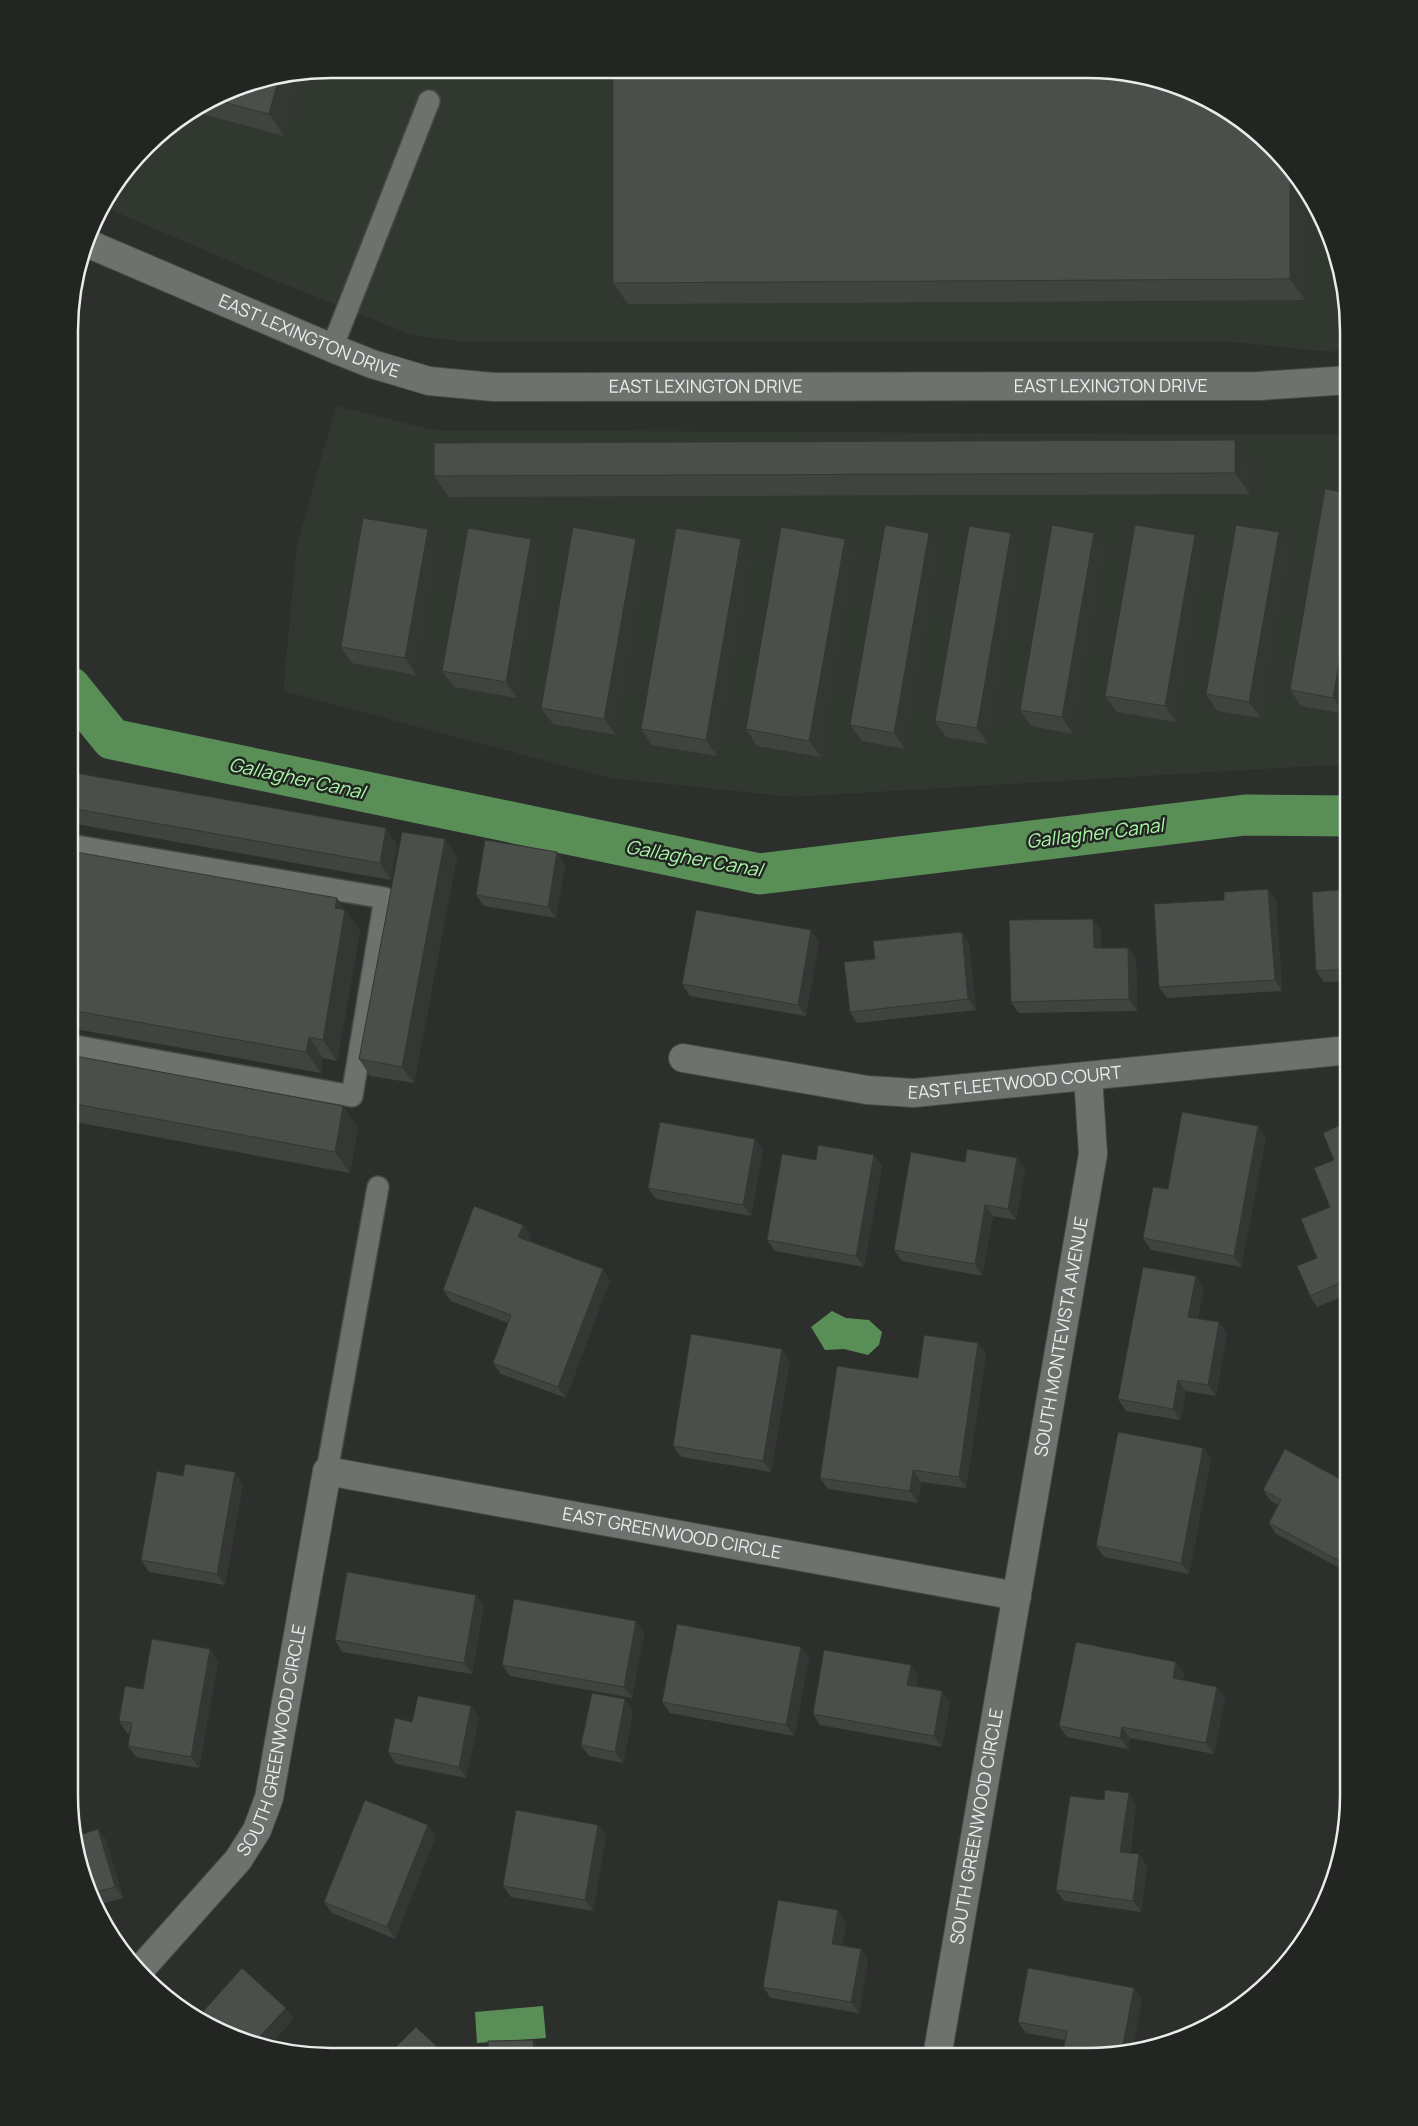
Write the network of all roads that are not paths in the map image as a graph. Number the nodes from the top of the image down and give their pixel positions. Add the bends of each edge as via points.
1 (429, 101) dead end
2 (92, 245) edge
3 (332, 348) junction
4 (1340, 381) edge
5 (78, 847) edge
6 (78, 1046) edge
7 (1340, 1051) edge
8 (683, 1058) dead end
9 (1088, 1076) junction
10 (378, 1187) dead end
11 (327, 1472) junction
12 (1017, 1596) junction
13 (143, 1965) edge
14 (940, 2048) edge

1 - 3 lane
2 - 3 street, EAST LEXINGTON DRIVE
3 - 4 street, EAST LEXINGTON DRIVE via 372,364 429,380 493,387 1259,386
5 - 6 lane via 385,898 352,1096
7 - 9 street, EAST FLEETWOOD COURT
8 - 9 street, EAST FLEETWOOD COURT via 867,1090 905,1092
9 - 12 street, SOUTH MONTEVISTA AVENUE via 1093,1154
10 - 11 lane
11 - 12 street, EAST GREENWOOD CIRCLE
11 - 13 street, SOUTH GREENWOOD CIRCLE via 268,1798 257,1830 238,1860
12 - 14 street, SOUTH GREENWOOD CIRCLE

